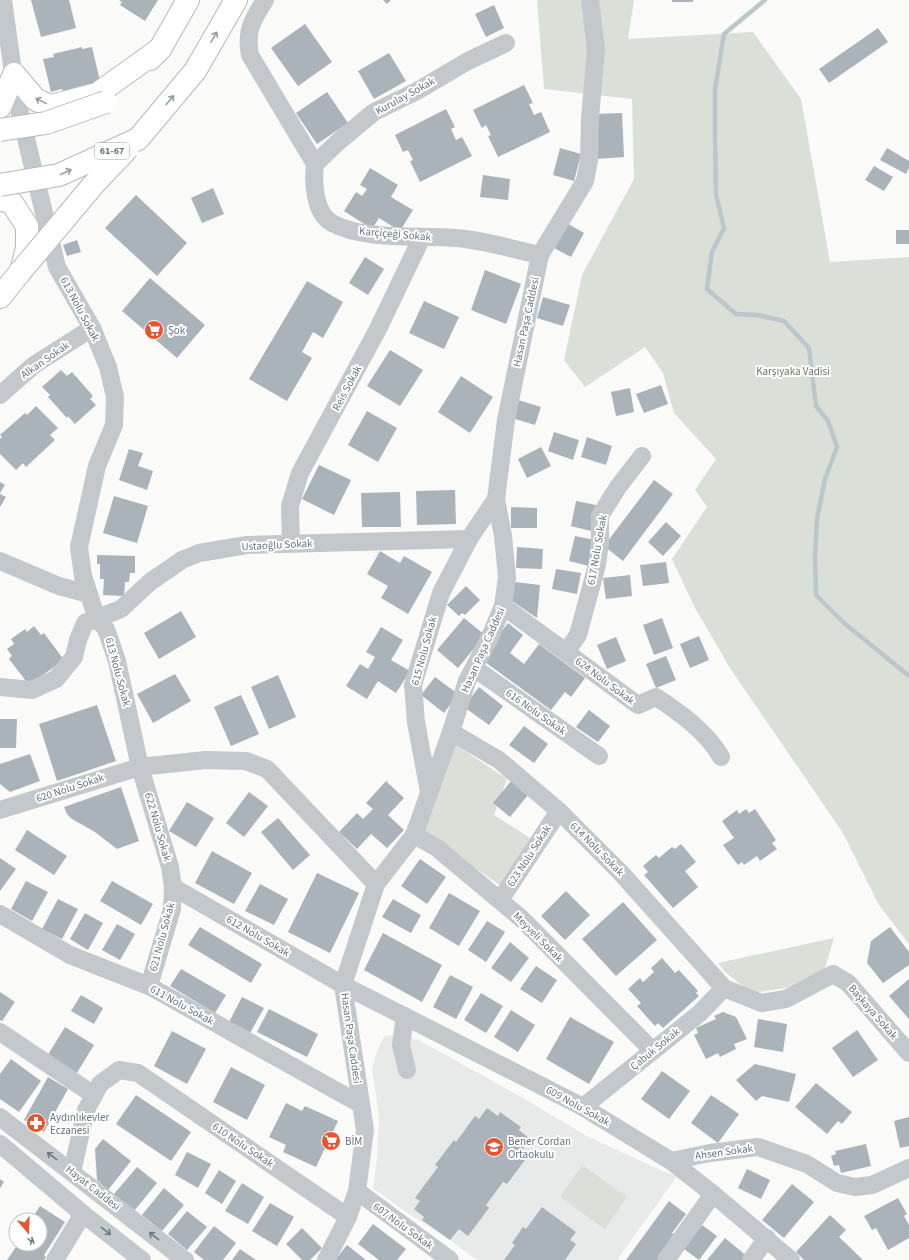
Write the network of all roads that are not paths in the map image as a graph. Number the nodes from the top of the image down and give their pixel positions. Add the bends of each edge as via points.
1 (3, 0) edge
2 (188, 0) edge
3 (236, 0) edge
4 (265, 0) edge
5 (590, 0) edge
6 (506, 43) dead end
7 (160, 49) junction
8 (14, 74) junction
9 (9, 104) edge
10 (0, 130) edge
11 (138, 139) junction
12 (315, 164) junction
13 (0, 185) edge
14 (0, 199) edge
15 (422, 237) junction
16 (540, 255) junction
17 (21, 271) junction
18 (0, 297) edge
19 (92, 328) junction
20 (0, 395) edge
21 (642, 456) dead end
22 (496, 499) junction
23 (469, 539) junction
24 (291, 544) junction
25 (0, 561) edge
26 (88, 594) junction
27 (503, 606) junction
28 (97, 619) junction
29 (566, 652) junction
30 (474, 668) junction
31 (0, 687) edge
32 (451, 732) junction
33 (599, 756) dead end
34 (721, 757) dead end
35 (140, 767) junction
36 (429, 792) junction
37 (0, 810) edge
38 (559, 811) junction
39 (414, 835) junction
40 (376, 884) junction
41 (173, 887) junction
42 (500, 900) junction
43 (0, 914) edge
44 (343, 985) junction
45 (148, 986) junction
46 (724, 988) junction
47 (405, 1016) junction
48 (0, 1032) edge
49 (652, 1050) junction
50 (909, 1053) edge
51 (407, 1070) dead end
52 (94, 1095) junction
53 (360, 1104) junction
54 (583, 1107) junction
55 (0, 1117) edge
56 (0, 1144) edge
57 (671, 1161) junction
58 (909, 1168) edge
59 (72, 1172) junction
60 (357, 1191) junction
61 (713, 1194) junction
62 (83, 1214) junction
63 (348, 1216) junction
64 (766, 1238) junction
65 (55, 1260) edge
66 (142, 1260) edge
67 (185, 1260) edge
68 (326, 1260) edge
69 (450, 1260) edge
70 (666, 1260) edge
71 (751, 1260) edge
72 (791, 1260) edge

1 - 8 street
2 - 7 main road
11 -> 3 main road, 61-67, bridge via 195,71
4 - 12 street via 254,16 247,40 250,55
5 - 16 street, Hasan Paşa Caddesi via 596,49 589,160 585,181
6 - 12 street, Kurulay Sokak via 374,112
7 -> 8 main road via 97,94 51,106 36,100
7 - 10 main road, bridge via 106,102 46,123
8 - 9 main road
9 - 19 street, 613 Nolu Sokak via 57,267
13 -> 11 main road, 61-67, bridge via 59,175
11 - 17 main road, 61-67, bridge via 94,184
12 - 15 street, Karçiçeği Sokak via 313,181 321,209 331,222 362,233
14 - 17 main road, 61-67 via 12,203 27,226 27,248
15 - 16 street, Karçiçeği Sokak via 465,239
15 - 24 street, Reis Sokak via 378,329 300,473 290,506
16 - 22 street, Hasan Paşa Caddesi via 506,420
17 - 18 main road, 61-67
19 - 20 street, Alkan Sokak via 34,366
19 - 26 street, 613 Nolu Sokak via 108,367 115,397 114,425 97,466 79,547
21 - 29 street, 617 Nolu Sokak via 600,516 600,543 596,565 578,635
22 - 23 street
22 - 27 street, Hasan Paşa Caddesi via 507,578
23 - 24 street, Ustaoğlu Sokak
23 - 36 street, 615 Nolu Sokak via 441,593 413,685 416,722
24 - 28 street, Ustaoğlu Sokak via 247,545 199,553 182,560 150,582 121,609
25 - 26 street via 59,586
26 - 28 street, 613 Nolu Sokak
27 - 29 street, 624 Nolu Sokak
27 - 30 street, Hasan Paşa Caddesi
28 - 31 street, Ustaoğlu Sokak via 85,623 74,658 56,679 32,690
28 - 35 street, 613 Nolu Sokak via 106,629 117,661
29 - 34 street, 624 Nolu Sokak via 638,705 656,697 676,710 715,746
30 - 32 street, Hasan Paşa Caddesi via 467,681
30 - 33 street, 616 Nolu Sokak
32 - 36 street, Hasan Paşa Caddesi
32 - 38 street, 614 Nolu Sokak via 499,760
35 - 37 street, 620 Nolu Sokak
35 - 40 street via 205,760 246,761 267,769
35 - 41 street, 622 Nolu Sokak via 170,867
36 - 39 street, Hasan Paşa Caddesi
38 - 42 street, 623 Nolu Sokak
38 - 46 street, 614 Nolu Sokak via 621,873
39 - 40 street, Hasan Paşa Caddesi
39 - 42 street, Meyveli Sokak via 437,848
40 - 44 street, Hasan Paşa Caddesi
41 - 44 street, 612 Nolu Sokak
41 - 45 street, 621 Nolu Sokak via 172,909
42 - 49 street, Meyveli Sokak
43 - 45 street, 611 Nolu Sokak via 70,955
44 - 47 street, 609 Nolu Sokak
44 - 53 street, Hasan Paşa Caddesi
45 - 53 street, 611 Nolu Sokak
46 - 49 street, Çabuk Sokak via 700,1013
46 - 50 street, Başkaya Sokak via 761,1003 786,999 833,974 848,983
47 - 51 street via 401,1045
47 - 54 street, 609 Nolu Sokak
48 - 52 street
49 - 54 street, Çabuk Sokak
52 - 59 street via 86,1110
52 - 63 street, 610 Nolu Sokak via 100,1084 119,1070 138,1073
53 - 60 street, Hasan Paşa Caddesi via 365,1130
54 - 57 street, 609 Nolu Sokak
59 -> 55 street, Hayat Caddesi
56 - 62 street
57 - 58 street, Ahsen Sokak via 758,1147 807,1164 837,1182 855,1187 872,1185
57 - 61 street, 609 Nolu Sokak
67 -> 59 street, Hayat Caddesi
60 - 63 street, Hasan Paşa Caddesi
60 - 69 street, 607 Nolu Sokak
61 - 64 street, 609 Nolu Sokak
61 - 70 street
62 - 65 street
62 -> 66 street
63 - 68 street, Hasan Paşa Caddesi
64 - 71 street
64 - 72 street, 609 Nolu Sokak

